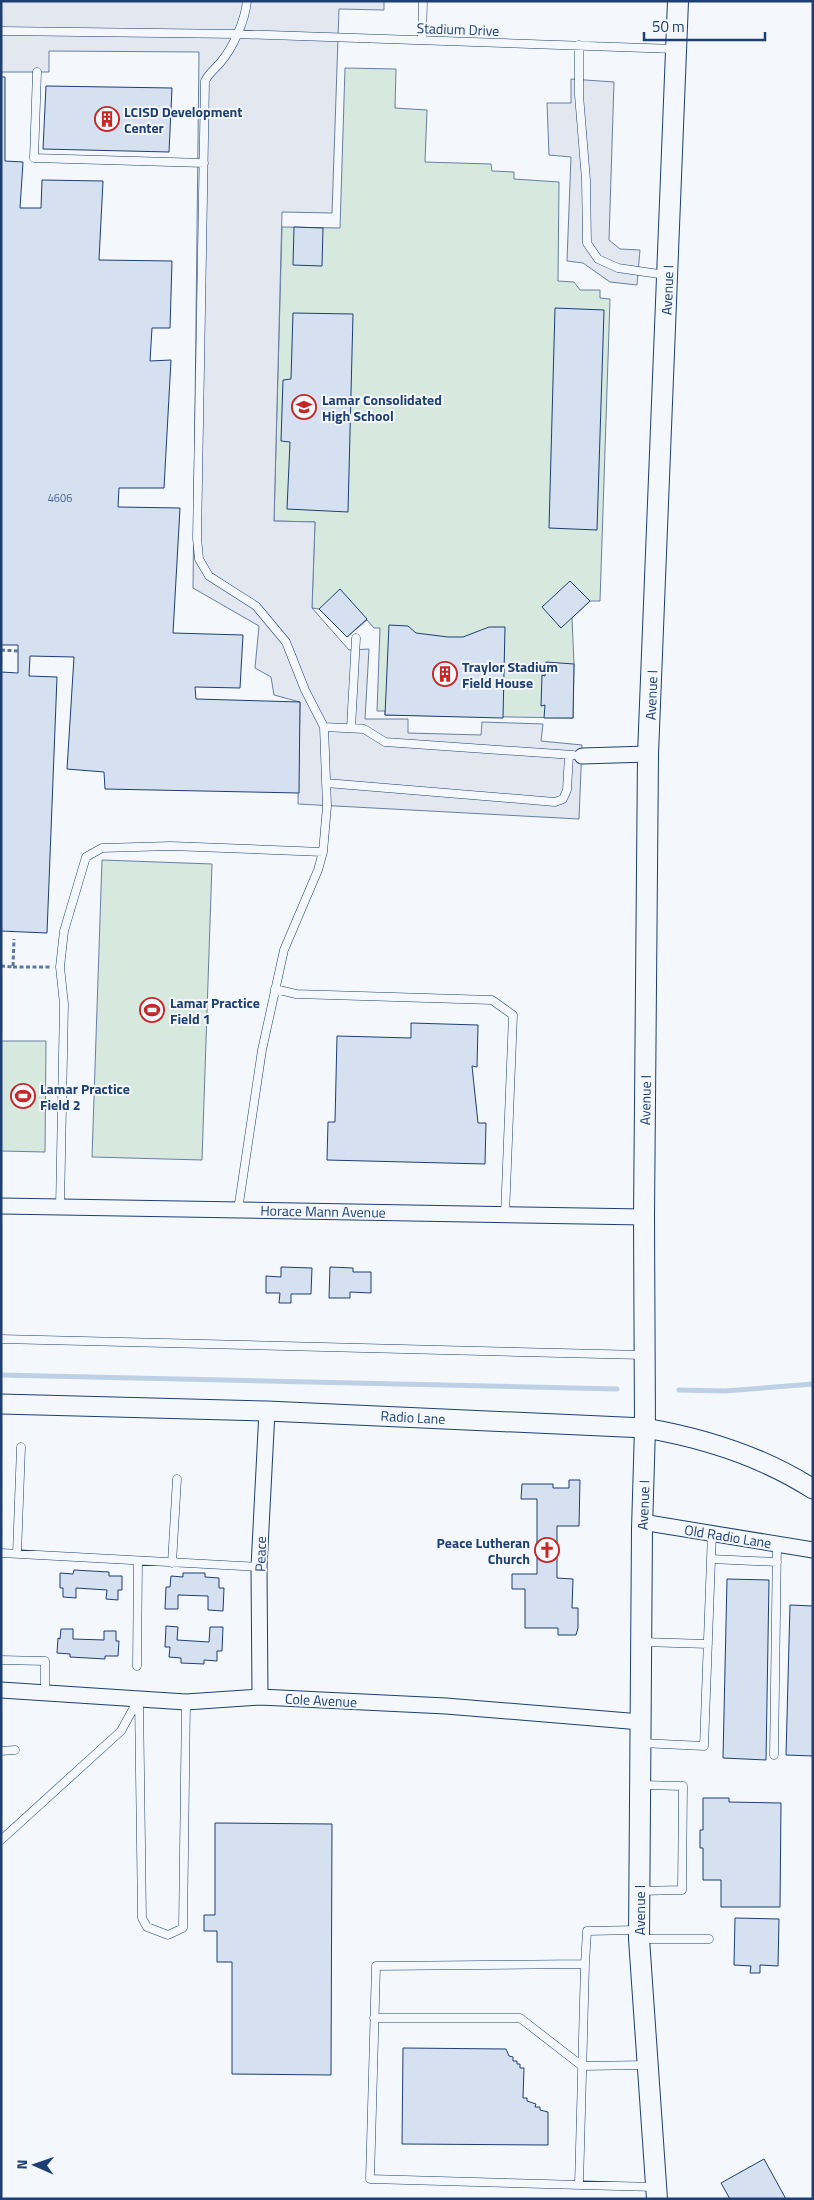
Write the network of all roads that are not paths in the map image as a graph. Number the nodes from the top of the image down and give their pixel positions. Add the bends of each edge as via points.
1 (247, 1) edge
2 (422, 1) edge
3 (678, 1) edge
4 (1, 31) edge
5 (237, 34) junction
6 (422, 40) junction
7 (579, 45) junction
8 (677, 49) junction
9 (37, 72) dead end
10 (204, 163) junction
11 (668, 275) junction
12 (356, 638) dead end
13 (324, 727) junction
14 (351, 728) junction
15 (648, 754) junction
16 (576, 756) junction
17 (326, 783) junction
18 (323, 852) junction
19 (275, 989) junction
20 (1, 1206) edge
21 (60, 1207) junction
22 (238, 1210) junction
23 (505, 1215) junction
24 (644, 1217) junction
25 (1, 1339) edge
26 (645, 1356) junction
27 (1, 1404) edge
28 (267, 1411) junction
29 (645, 1428) junction
30 (21, 1447) dead end
31 (177, 1479) dead end
32 (813, 1489) edge
33 (642, 1522) junction
34 (712, 1533) junction
35 (777, 1544) junction
36 (813, 1550) edge
37 (1, 1553) edge
38 (17, 1554) junction
39 (711, 1559) junction
40 (138, 1561) junction
41 (776, 1562) junction
42 (172, 1563) junction
43 (259, 1567) junction
44 (642, 1642) junction
45 (708, 1644) junction
46 (1, 1660) edge
47 (137, 1666) dead end
48 (1, 1690) edge
49 (45, 1693) junction
50 (260, 1698) junction
51 (139, 1699) junction
52 (186, 1702) junction
53 (641, 1722) junction
54 (641, 1743) junction
55 (15, 1750) dead end
56 (1, 1751) edge
57 (774, 1755) dead end
58 (641, 1785) junction
59 (1, 1840) edge
60 (639, 1891) junction
61 (639, 1935) junction
62 (709, 1939) dead end
63 (585, 1964) junction
64 (374, 2018) junction
65 (648, 2065) junction
66 (582, 2066) junction
67 (579, 2185) junction
68 (657, 2193) edge

1 - 5 lane
2 - 6 lane
3 - 8 main road, Avenue I
4 - 5 lane, Stadium Drive
5 - 6 lane, Stadium Drive
5 - 10 lane via 205,81
6 - 7 lane, Stadium Drive
7 - 8 lane, Stadium Drive
7 - 11 lane via 587,243 598,259 618,268
8 - 11 main road, Avenue I
9 - 10 lane via 34,158
10 - 13 lane via 199,560 209,576 256,606 286,642
11 - 15 main road, Avenue I
12 - 14 lane
13 - 14 lane
13 - 17 lane
14 - 16 lane via 364,729 386,742
15 - 16 street
15 - 24 main road, Avenue I
16 - 17 lane via 563,799 555,802
17 - 18 lane
18 - 19 lane via 284,950
18 - 21 lane via 171,846 102,848 86,857 64,931 60,967 64,1004
19 - 22 lane via 262,1050
19 - 23 lane via 296,994 492,1000 513,1015
20 - 21 street, Horace Mann Avenue
21 - 22 street, Horace Mann Avenue
22 - 23 street, Horace Mann Avenue
23 - 24 street, Horace Mann Avenue
24 - 26 main road, Avenue I
25 - 26 lane
26 - 29 main road, Avenue I
27 - 28 street, Radio Lane
28 - 29 street, Radio Lane
28 - 43 street, Peace
29 - 32 street, Radio Lane via 726,1448
29 - 33 main road, Avenue I
30 - 38 lane
31 - 42 lane
33 - 34 street, Old Radio Lane
33 - 44 main road, Avenue I
34 - 35 street, Old Radio Lane
34 - 39 lane
35 - 36 street, Old Radio Lane
35 - 41 lane
37 - 38 lane
38 - 40 lane
39 - 41 lane
39 - 45 lane
40 - 42 lane
40 - 47 lane
41 - 57 lane
42 - 43 lane
43 - 50 street, Peace
44 - 45 lane
44 - 53 main road, Avenue I
45 - 54 lane via 704,1746
46 - 49 lane via 45,1661
48 - 49 street, Cole Avenue
49 - 51 street, Cole Avenue
50 - 52 street, Cole Avenue
50 - 53 street, Cole Avenue via 446,1706
51 - 52 street, Cole Avenue
51 - 52 lane via 142,1918 147,1927 168,1935 183,1928
51 - 59 lane via 121,1731
53 - 54 main road, Avenue I
54 - 58 main road, Avenue I
55 - 56 lane
58 - 60 main road, Avenue I
58 - 60 lane via 683,1786 683,1871 682,1890
60 - 61 main road, Avenue I
61 - 62 lane
61 - 63 lane via 587,1932
61 - 65 main road, Avenue I
63 - 64 lane via 376,1966
63 - 66 lane
64 - 66 lane via 520,2018
64 - 67 lane via 370,2179
65 - 66 lane
65 - 68 main road, Avenue I
66 - 67 lane
67 - 68 lane

